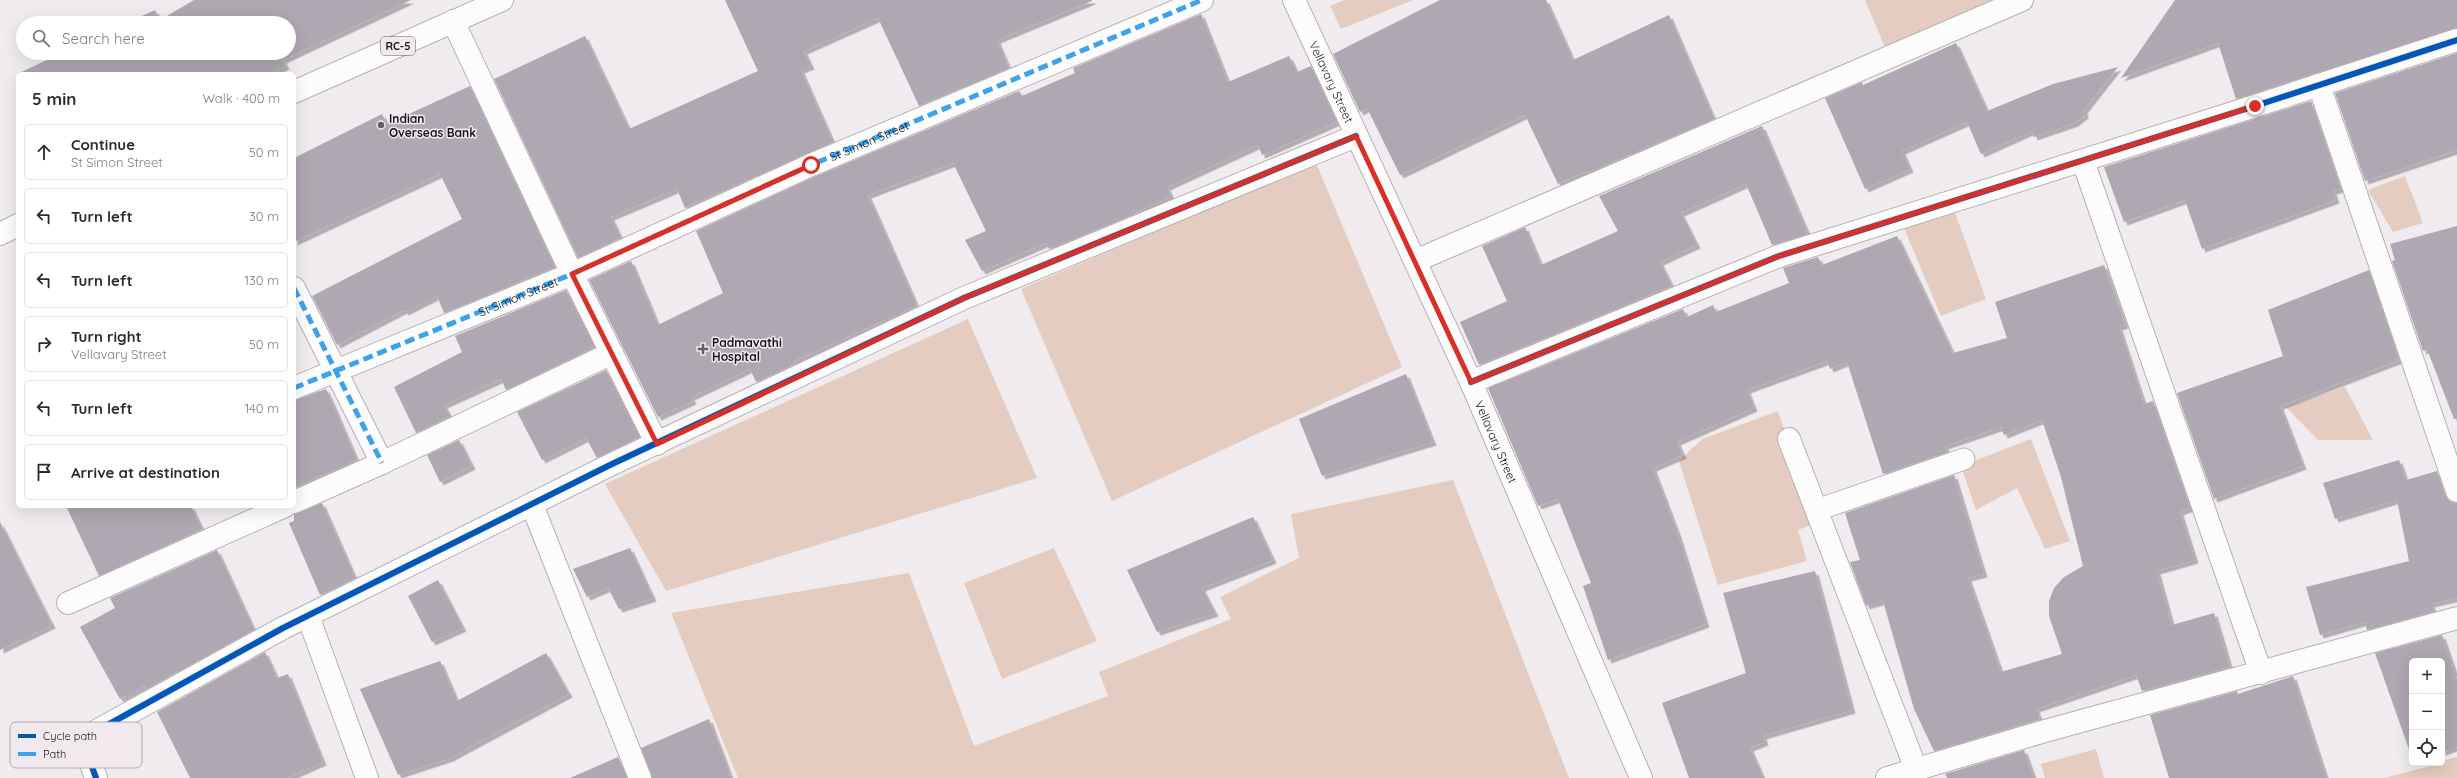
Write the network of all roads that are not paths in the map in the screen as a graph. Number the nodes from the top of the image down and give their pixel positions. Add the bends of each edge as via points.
1 (502, 0) edge
2 (1202, 0) edge
3 (2022, 0) edge
4 (1300, 2) edge
5 (453, 21) junction
6 (2457, 40) edge
7 (2319, 85) junction
8 (296, 91) edge
9 (1356, 136) junction
10 (2083, 161) junction
11 (16, 226) edge
12 (0, 234) edge
13 (1415, 261) junction
14 (572, 274) junction
15 (296, 292) edge
16 (612, 353) junction
17 (334, 371) junction
18 (1471, 382) junction
19 (296, 387) edge
20 (1789, 439) dead end
21 (657, 444) junction
22 (1964, 459) dead end
23 (382, 463) junction
24 (2456, 484) edge
25 (296, 501) edge
26 (532, 505) junction
27 (281, 508) edge
28 (1816, 510) junction
29 (68, 603) dead end
30 (308, 616) junction
31 (2457, 618) edge
32 (2261, 673) junction
33 (113, 722) edge
34 (92, 768) edge
35 (1916, 769) junction
36 (96, 778) edge
37 (367, 778) edge
38 (640, 778) edge
39 (1641, 778) edge
40 (1887, 778) edge

1 - 5 street, RC-5
2 - 14 street, St Simon Street via 811,165
3 - 13 street
4 - 9 street, Vellavary Street
5 - 8 street, RC-5
5 - 14 street
6 - 7 street
7 - 10 street
7 - 24 street
9 - 13 street, Vellavary Street
9 - 21 street via 964,298
10 - 18 street via 1779,256
10 - 32 street
11 - 12 street
13 - 18 street, Vellavary Street
14 - 16 street
14 - 17 street, St Simon Street
15 - 17 street
16 - 21 street
16 - 23 street
17 - 19 street, St Simon Street
17 - 23 street
18 - 39 street, Vellavary Street
20 - 28 street
21 - 26 street
22 - 28 lane
23 - 25 street
26 - 30 street
26 - 38 street
27 - 29 street
28 - 35 street
30 - 33 street
30 - 37 street
31 - 32 street
32 - 35 street via 2044,731
34 - 36 street
35 - 40 street

